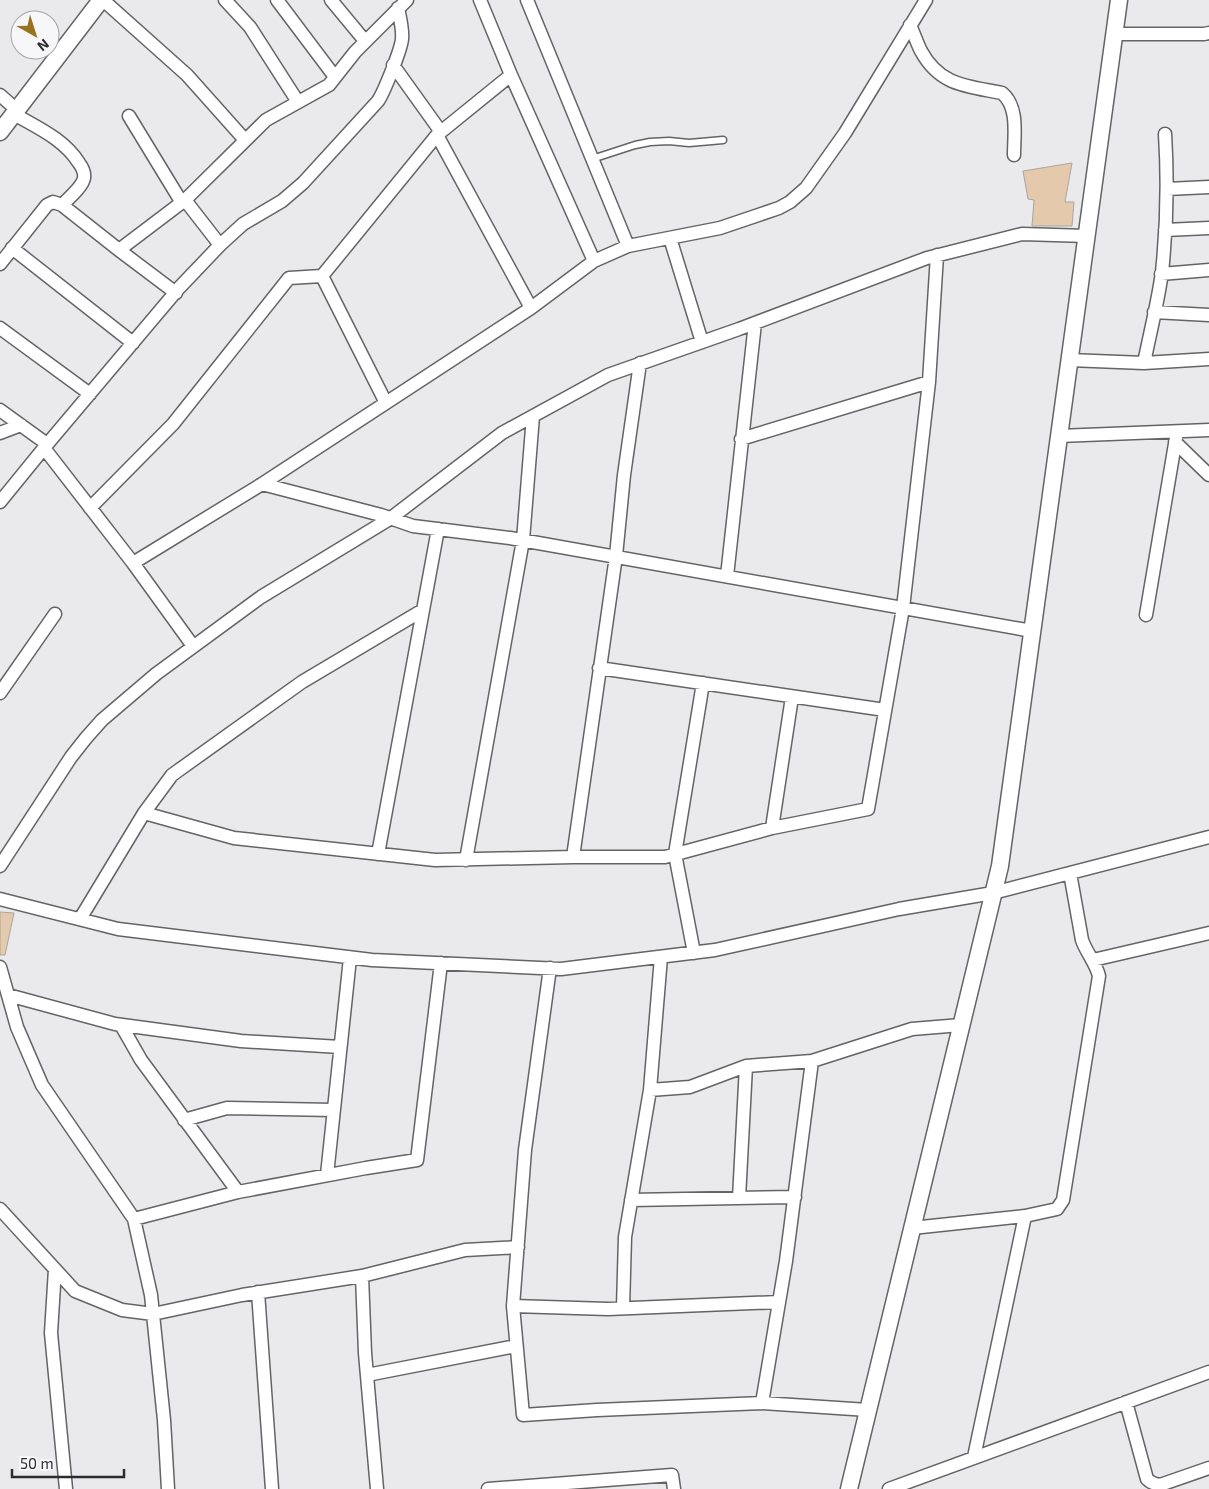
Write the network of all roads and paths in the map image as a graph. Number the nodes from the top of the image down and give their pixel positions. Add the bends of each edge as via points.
1 (102, 0) edge
2 (225, 0) edge
3 (277, 0) edge
4 (331, 0) edge
5 (387, 0) edge
6 (480, 0) edge
7 (527, 0) edge
8 (926, 0) edge
9 (1119, 0) edge
10 (400, 6) edge
11 (910, 26) junction
12 (1209, 33) edge
13 (1115, 34) junction
14 (365, 41) junction
15 (393, 65) junction
16 (511, 76) junction
17 (335, 77) junction
18 (0, 95) edge
19 (298, 102) junction
20 (15, 112) junction
21 (129, 116) dead end
22 (0, 132) edge
23 (439, 134) junction
24 (1165, 134) dead end
25 (244, 140) junction
26 (723, 140) dead end
27 (1014, 155) dead end
28 (592, 159) junction
29 (1209, 187) edge
30 (1168, 190) junction
31 (184, 202) junction
32 (62, 205) junction
33 (1209, 228) edge
34 (1166, 230) junction
35 (1087, 236) junction
36 (670, 238) junction
37 (220, 245) junction
38 (628, 246) junction
39 (12, 248) junction
40 (119, 250) junction
41 (937, 255) junction
42 (594, 261) junction
43 (0, 264) edge
44 (1209, 270) edge
45 (1162, 274) junction
46 (322, 276) junction
47 (176, 293) junction
48 (531, 308) junction
49 (1154, 312) junction
50 (1209, 315) edge
51 (754, 323) junction
52 (0, 328) edge
53 (702, 342) junction
54 (132, 343) junction
55 (1209, 359) edge
56 (1069, 360) junction
57 (640, 363) junction
58 (1144, 363) junction
59 (929, 382) junction
60 (90, 394) junction
61 (386, 403) junction
62 (0, 410) edge
63 (534, 416) junction
64 (21, 425) junction
65 (1209, 430) edge
66 (0, 433) edge
67 (1059, 436) junction
68 (1176, 437) junction
69 (741, 439) junction
70 (45, 446) junction
71 (1209, 475) edge
72 (262, 484) junction
73 (0, 502) edge
74 (90, 508) junction
75 (391, 518) junction
76 (438, 529) junction
77 (523, 540) junction
78 (616, 556) junction
79 (133, 563) junction
80 (727, 576) junction
81 (903, 608) junction
82 (423, 610) junction
83 (55, 614) dead end
84 (1146, 615) dead end
85 (1032, 631) junction
86 (194, 646) junction
87 (599, 668) junction
88 (703, 683) junction
89 (0, 693) edge
90 (792, 697) junction
91 (884, 710) junction
92 (144, 813) junction
93 (772, 828) junction
94 (1209, 837) edge
95 (378, 854) junction
96 (675, 854) junction
97 (573, 857) junction
98 (466, 860) junction
99 (0, 866) edge
100 (1070, 874) junction
101 (993, 893) junction
102 (0, 899) edge
103 (80, 919) junction
104 (1209, 933) edge
105 (694, 953) junction
106 (661, 957) junction
107 (350, 958) junction
108 (1092, 960) junction
109 (441, 963) junction
110 (0, 967) edge
111 (550, 968) junction
112 (8, 994) junction
113 (121, 1025) junction
114 (961, 1025) junction
115 (340, 1047) junction
116 (812, 1061) junction
117 (746, 1066) junction
118 (650, 1090) junction
119 (334, 1110) junction
120 (184, 1120) junction
121 (327, 1175) junction
122 (238, 1192) junction
123 (795, 1197) junction
124 (739, 1198) junction
125 (631, 1200) junction
126 (1, 1211) edge
127 (1025, 1216) junction
128 (134, 1219) junction
129 (912, 1228) junction
130 (518, 1247) junction
131 (55, 1269) junction
132 (362, 1276) junction
133 (258, 1292) junction
134 (779, 1302) junction
135 (513, 1306) junction
136 (623, 1308) junction
137 (153, 1314) junction
138 (516, 1346) junction
139 (1209, 1372) edge
140 (367, 1375) junction
141 (1126, 1402) junction
142 (762, 1403) junction
143 (868, 1410) junction
144 (974, 1458) junction
145 (1209, 1468) edge
146 (66, 1489) edge
147 (168, 1489) edge
148 (272, 1489) edge
149 (377, 1489) edge
150 (488, 1489) edge
151 (674, 1489) edge
152 (849, 1489) edge
153 (889, 1489) edge

1 - 20 street
1 - 25 street via 187,75
2 - 19 street via 250,27
3 - 17 street
4 - 14 street
5 - 10 street
6 - 16 street
7 - 28 street
8 - 11 street
9 - 13 street
10 - 14 street
10 - 15 street via 402,39
11 - 27 street via 921,51 940,74 950,81 1007,97 1013,113
11 - 36 street via 845,133 798,196 779,208 720,228
12 - 13 street
13 - 35 street
14 - 17 street
15 - 23 street
15 - 37 street via 378,101 303,184 243,224
16 - 23 street
16 - 42 street
17 - 19 street via 323,90
18 - 20 street
19 - 25 street via 266,120
20 - 22 street
20 - 32 street via 64,144 81,167 84,174 82,182
21 - 31 street
23 - 46 street
23 - 48 street
24 - 30 street
25 - 31 street
26 - 28 lane via 650,142
28 - 38 street
29 - 30 street
30 - 34 street
31 - 37 street
31 - 40 street
32 - 39 street via 52,202 47,205
32 - 40 street
33 - 34 street
34 - 45 street
35 - 41 street via 1022,234
35 - 56 street
36 - 38 street
36 - 53 street
37 - 47 street
38 - 42 street
39 - 43 street
39 - 54 street
40 - 47 street
41 - 51 street
41 - 59 street
42 - 48 street
44 - 45 street
45 - 49 street
46 - 61 street
46 - 74 street via 289,278 173,424
47 - 54 street
48 - 61 street
49 - 50 street
49 - 58 street
51 - 53 street
51 - 69 street
52 - 60 street
53 - 57 street
54 - 60 street
55 - 58 street
56 - 58 street
56 - 67 street
57 - 63 street via 608,374
57 - 78 street
59 - 69 street
59 - 81 street
60 - 70 street
61 - 72 street
62 - 64 street
63 - 75 street via 502,433
63 - 77 street
64 - 66 street
64 - 70 street
65 - 68 street
67 - 68 street
67 - 85 street
68 - 71 street
68 - 84 street
69 - 80 street
70 - 73 street
70 - 74 street
72 - 75 street
72 - 79 street
74 - 79 street
75 - 76 street via 413,526
75 - 86 street via 261,597
76 - 77 street
76 - 82 street
77 - 78 street
77 - 98 street
78 - 80 street
78 - 87 street
79 - 86 street
80 - 81 street
81 - 85 street
81 - 91 street
82 - 92 street via 302,682 172,775
82 - 95 street
83 - 89 street
85 - 101 street via 1000,866
86 - 99 street via 156,674 86,738
87 - 88 street
87 - 97 street
88 - 90 street
88 - 96 street
90 - 91 street
90 - 93 street
91 - 93 street via 868,808
92 - 95 street via 234,838
92 - 103 street
93 - 96 street
94 - 100 street
95 - 98 street
96 - 97 street via 666,857
96 - 105 street
97 - 98 street
100 - 101 street
100 - 108 street via 1082,940
101 - 105 street via 899,909
101 - 114 street
102 - 103 street
103 - 107 street via 118,929
104 - 108 street
105 - 106 street
106 - 111 street
106 - 118 street
107 - 109 street
107 - 115 street
108 - 127 street via 1099,976 1063,1200 1057,1209
109 - 111 street
109 - 121 street via 417,1160
110 - 112 street
111 - 130 street via 525,1150
112 - 113 street
112 - 128 street via 17,1027 42,1085
113 - 115 street via 241,1041
113 - 120 street via 141,1060
114 - 116 street via 912,1029
114 - 129 street
115 - 119 street
116 - 117 street
116 - 123 street
117 - 118 street via 690,1087
117 - 124 street
118 - 125 street
119 - 120 street via 227,1108
119 - 121 street
120 - 122 street
121 - 122 street
122 - 128 street
123 - 124 street
123 - 134 street
124 - 125 street
125 - 136 street via 625,1237
126 - 131 street
127 - 129 street
127 - 144 street
128 - 137 street
129 - 143 street
130 - 132 street via 466,1250
130 - 135 street
131 - 137 street via 74,1291 122,1310
131 - 146 street via 51,1333
132 - 133 street
132 - 140 street
133 - 137 street
133 - 148 street
134 - 136 street
134 - 142 street
135 - 136 street
135 - 138 street
137 - 147 street
138 - 140 street
138 - 142 street via 523,1414
139 - 141 street
140 - 149 street
141 - 144 street
141 - 145 street via 1150,1482 1160,1485
142 - 143 street
143 - 152 street
144 - 153 street
150 - 151 street via 672,1475

